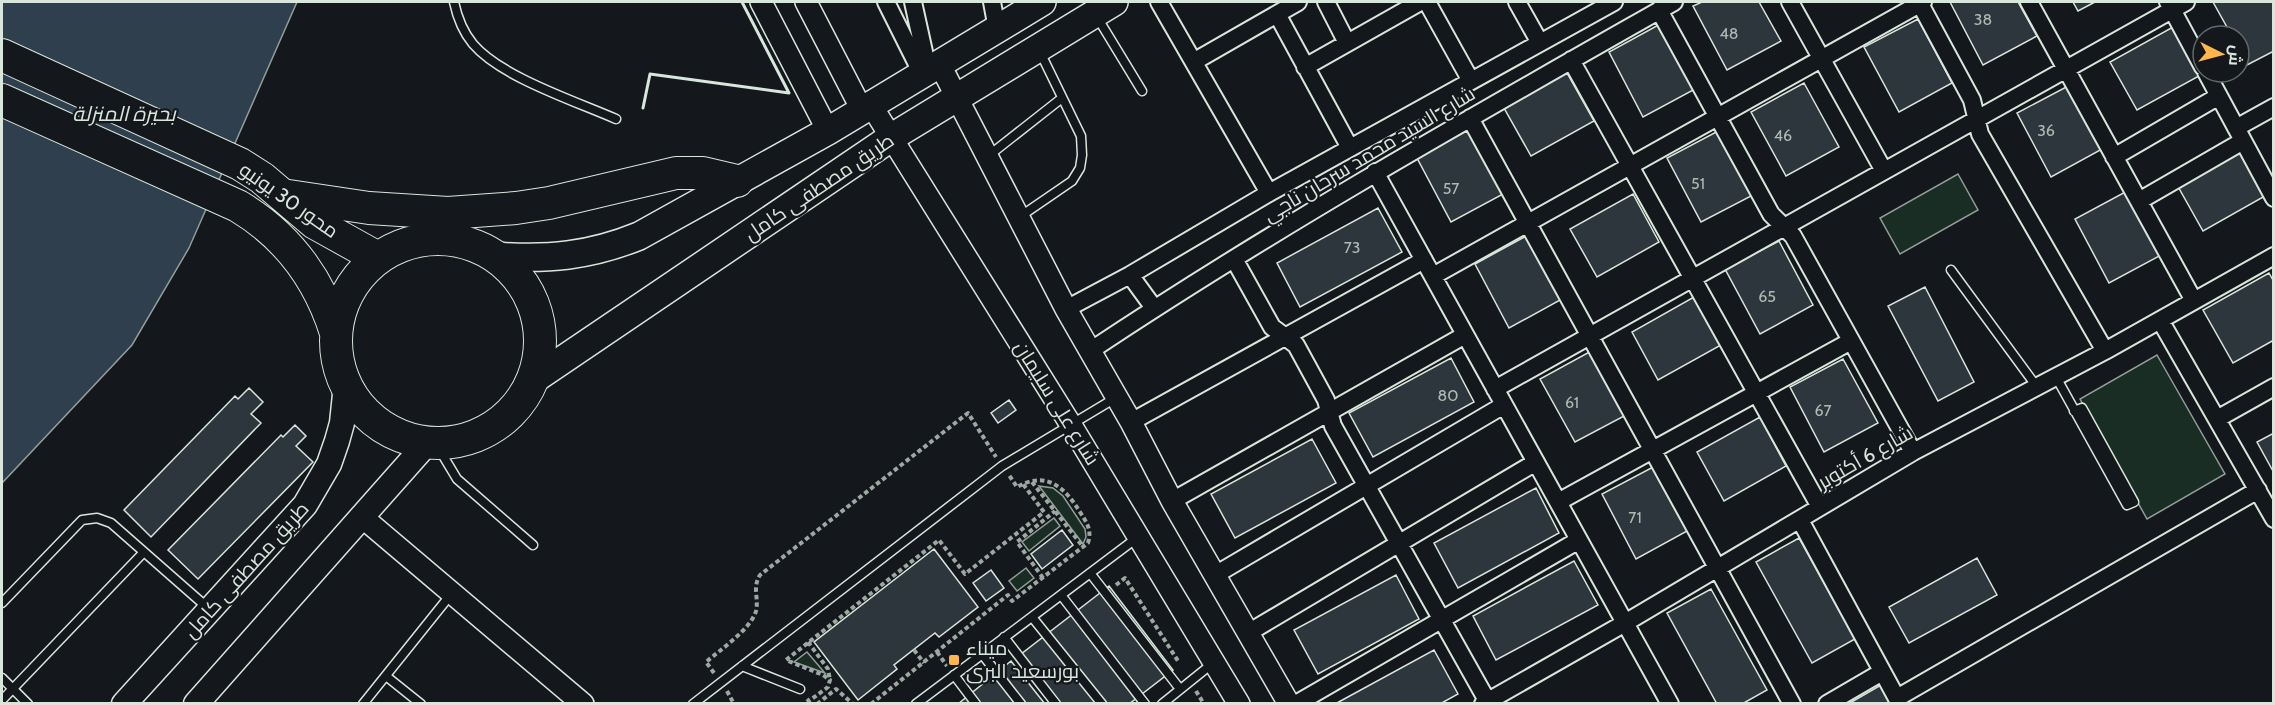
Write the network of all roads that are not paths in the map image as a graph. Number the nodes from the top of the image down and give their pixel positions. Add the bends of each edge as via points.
1 (454, 2) edge
2 (760, 2) edge
3 (806, 2) edge
4 (886, 2) edge
5 (913, 2) edge
6 (992, 2) edge
7 (1042, 2) edge
8 (1159, 2) edge
9 (1298, 2) edge
10 (1326, 2) edge
11 (1420, 2) edge
12 (1427, 2) edge
13 (1517, 2) edge
14 (1614, 2) edge
15 (1790, 2) edge
16 (1921, 2) edge
17 (2029, 2) edge
18 (2175, 4) edge
19 (1667, 6) edge
20 (1105, 8) edge
21 (1277, 14) junction
22 (997, 28) junction
23 (2191, 40) edge
24 (1347, 43) junction
25 (1540, 43) junction
26 (1038, 49) junction
27 (2, 55) edge
28 (1821, 58) junction
29 (1571, 60) junction
30 (1195, 61) junction
31 (1305, 67) junction
32 (930, 69) junction
33 (2066, 69) junction
34 (1471, 81) junction
35 (2212, 84) edge
36 (1142, 91) dead end
37 (2219, 96) junction
38 (957, 97) junction
39 (1062, 98) junction
40 (2, 100) edge
41 (867, 107) junction
42 (2274, 107) edge
43 (1718, 117) junction
44 (616, 118) dead end
45 (1470, 118) junction
46 (1976, 118) junction
47 (828, 131) junction
48 (2239, 135) junction
49 (892, 137) junction
50 (1350, 148) junction
51 (2114, 157) junction
52 (987, 158) junction
53 (1629, 166) junction
54 (1884, 171) junction
55 (1375, 172) junction
56 (737, 182) junction
57 (1269, 193) junction
58 (282, 195) junction
59 (2274, 198) edge
60 (2139, 201) junction
61 (1018, 218) junction
62 (1527, 223) junction
63 (1783, 227) junction
64 (495, 256) junction
65 (2274, 256) edge
66 (378, 258) junction
67 (1234, 259) junction
68 (1424, 260) junction
69 (1951, 270) dead end
70 (1130, 275) junction
71 (1433, 276) junction
72 (1692, 279) junction
73 (2194, 301) junction
74 (1154, 308) junction
75 (1066, 309) junction
76 (2160, 320) junction
77 (336, 333) junction
78 (1465, 335) junction
79 (1589, 336) junction
80 (1285, 337) junction
81 (1851, 341) junction
82 (1089, 351) junction
83 (2105, 351) junction
84 (2056, 377) junction
85 (530, 382) junction
86 (346, 385) junction
87 (2037, 387) junction
88 (2274, 387) edge
89 (1495, 388) junction
90 (1755, 394) junction
91 (1117, 397) junction
92 (1504, 405) junction
93 (1329, 413) junction
94 (2217, 419) junction
95 (1131, 422) junction
96 (1071, 425) junction
97 (432, 443) junction
98 (1652, 451) junction
99 (1913, 452) junction
100 (1536, 462) junction
101 (2117, 478) dead end
102 (1366, 486) junction
103 (2258, 490) junction
104 (1172, 501) junction
105 (1558, 502) junction
106 (1820, 507) junction
107 (361, 516) junction
108 (2274, 519) edge
109 (1800, 520) junction
110 (1138, 537) junction
111 (1579, 540) junction
112 (1399, 543) junction
113 (533, 545) dead end
114 (144, 552) junction
115 (1717, 569) junction
116 (1090, 573) junction
117 (1215, 575) junction
118 (453, 593) junction
119 (1061, 595) junction
120 (2, 603) edge
121 (210, 610) junction
122 (1032, 616) junction
123 (1442, 619) junction
124 (1625, 623) junction
125 (1248, 633) junction
126 (1004, 637) junction
127 (982, 654) junction
128 (1214, 662) junction
129 (742, 666) junction
130 (1882, 672) junction
131 (954, 675) junction
132 (386, 676) junction
133 (2, 678) edge
134 (13, 688) junction
135 (800, 689) dead end
136 (1180, 689) junction
137 (928, 695) junction
138 (2, 700) edge
139 (1898, 701) edge
140 (1487, 703) edge
141 (28, 704) edge
142 (124, 704) edge
143 (196, 704) edge
144 (363, 704) edge
145 (421, 704) edge
146 (583, 704) edge
147 (693, 704) edge
148 (916, 704) edge
149 (934, 704) edge
150 (976, 704) edge
151 (1021, 704) edge
152 (1056, 704) edge
153 (1102, 704) edge
154 (1145, 704) edge
155 (1162, 704) edge
156 (1239, 704) edge
157 (1289, 704) edge
158 (1296, 704) edge
159 (1670, 704) edge
160 (1792, 704) edge
161 (1827, 704) edge

1 - 44 lane via 457,17 473,44 496,63
2 - 47 street
3 - 41 street, شارع على سليمان
4 - 32 street
5 - 32 street
6 - 22 street
7 - 22 main road, طريق مصطفى كامل
8 - 30 street
9 - 21 street
10 - 24 street
11 - 24 street
12 - 34 street
13 - 25 street
14 - 25 street, شارع السيد محمد سرحان ناجي
15 - 28 street
16 - 28 street
16 - 46 street via 1972,99
17 - 33 street
18 - 23 street
18 - 33 street
19 - 29 street, شارع السيد محمد سرحان ناجي
19 - 43 street
20 - 26 main road, طريق مصطفى كامل
20 - 36 lane
21 - 30 street
21 - 31 street
22 - 32 main road, طريق مصطفى كامل
24 - 31 street
25 - 34 street, شارع السيد محمد سرحان ناجي
26 - 38 main road, طريق مصطفى كامل
26 - 39 lane
27 - 58 highway, محور 30 يونيو via 240,164
28 - 43 street
28 - 54 street
29 - 45 street, شارع السيد محمد سرحان ناجي
29 - 53 street
30 - 57 street
31 - 50 street
32 - 38 street
32 - 41 main road, طريق مصطفى كامل
33 - 46 street
33 - 51 street
34 - 50 street, شارع السيد محمد سرحان ناجي
35 - 37 street
37 - 48 street
37 - 51 street
38 - 49 main road, طريق مصطفى كامل
38 - 52 street
39 - 52 lane
39 - 61 lane via 1081,136 1080,168 1072,181
40 - 77 highway, محور 30 يونيو via 238,206 272,229 300,259 322,294
41 - 47 main road, طريق مصطفى كامل
41 - 49 street, شارع على سليمان
42 - 48 street
43 - 53 street
43 - 63 street via 1771,214
45 - 55 street, شارع السيد محمد سرحان ناجي
45 - 62 street
46 - 54 street
46 - 83 street via 1980,134
47 - 56 main road, طريق مصطفى كامل
48 - 59 street
48 - 60 street
49 - 85 main road, طريق مصطفى كامل
49 - 96 street, شارع على سليمان
50 - 57 street, شارع السيد محمد سرحان ناجي
51 - 60 street
52 - 61 street
53 - 62 street
53 - 72 street
54 - 63 street
55 - 67 street, شارع السيد محمد سرحان ناجي
55 - 68 street
56 - 58 highway via 703,172 676,173 549,203 448,213 369,208
56 - 64 main road, طريق مصطفى كامل via 613,247 553,257
57 - 70 street, شارع السيد محمد سرحان ناجي
58 - 66 highway, محور 30 يونيو via 315,223
60 - 73 street
61 - 75 street
62 - 71 street
62 - 79 street
63 - 72 street
63 - 81 street via 1793,236
64 - 66 highway via 445,239 410,243
64 - 85 highway via 520,281 535,313 539,348
65 - 73 street, شارع 6 أكتوبر
66 - 77 highway via 349,291
67 - 74 street, شارع السيد محمد سرحان ناجي
67 - 80 street via 1272,327
68 - 71 street
68 - 80 street
69 - 87 lane
70 - 74 street
70 - 75 street, شارع السيد محمد سرحان ناجي
71 - 78 street
72 - 79 street
72 - 90 street
73 - 76 street, شارع 6 أكتوبر
74 - 82 street, شارع السيد محمد سرحان ناجي
75 - 82 street
76 - 83 street, شارع 6 أكتوبر
76 - 94 street
77 - 86 highway
78 - 89 street
78 - 93 street
79 - 89 street
79 - 98 street
80 - 93 street via 1296,345
80 - 95 street
81 - 90 street
81 - 99 street
82 - 91 street
83 - 84 street, شارع 6 أكتوبر
84 - 87 street, شارع 6 أكتوبر
84 - 101 lane via 2074,411 2082,408
85 - 97 highway via 515,406 494,425 469,438
86 - 97 highway via 360,407 380,424 411,439
86 - 121 main road, طريق مصطفى كامل via 337,441 318,485 290,523
87 - 99 street, شارع 6 أكتوبر
88 - 94 street
89 - 92 street
90 - 98 street
90 - 106 street
91 - 95 street
91 - 96 lane
92 - 100 street
92 - 102 street
93 - 102 street
93 - 104 street
94 - 103 street
95 - 104 street
96 - 110 street, شارع على سليمان
96 - 129 lane via 1002,466
97 - 107 main road
97 - 113 lane via 457,479
98 - 105 street
98 - 115 street
99 - 106 street, شارع 6 أكتوبر
100 - 105 street
100 - 112 street
102 - 112 street
102 - 117 street
103 - 108 street
103 - 139 street
104 - 117 street
105 - 111 street
106 - 109 street, شارع 6 أكتوبر
107 - 118 street
107 - 143 main road
109 - 115 street, شارع 6 أكتوبر
109 - 130 street
110 - 116 lane
110 - 128 street, شارع على سليمان
111 - 123 street
111 - 124 street
112 - 123 street
112 - 125 street
114 - 120 lane via 111,523 97,518 82,520
114 - 121 lane
114 - 134 lane
115 - 124 street, شارع 6 أكتوبر
115 - 160 street
116 - 119 lane
116 - 136 lane
117 - 125 street
118 - 132 lane
118 - 146 street
119 - 122 lane
119 - 154 lane
121 - 142 main road, طريق مصطفى كامل
122 - 126 lane
122 - 153 lane
123 - 140 street
123 - 158 street
124 - 140 street, شارع 6 أكتوبر
124 - 159 street
125 - 157 street
126 - 127 lane
126 - 152 lane
127 - 131 lane
127 - 151 lane
128 - 136 lane
128 - 156 street, شارع على سليمان
129 - 135 lane
129 - 147 lane
130 - 139 street
130 - 161 street
131 - 137 lane
131 - 150 lane
132 - 144 lane
132 - 145 lane
133 - 134 lane
134 - 138 lane
134 - 141 lane
136 - 155 lane
137 - 148 lane
137 - 149 lane

